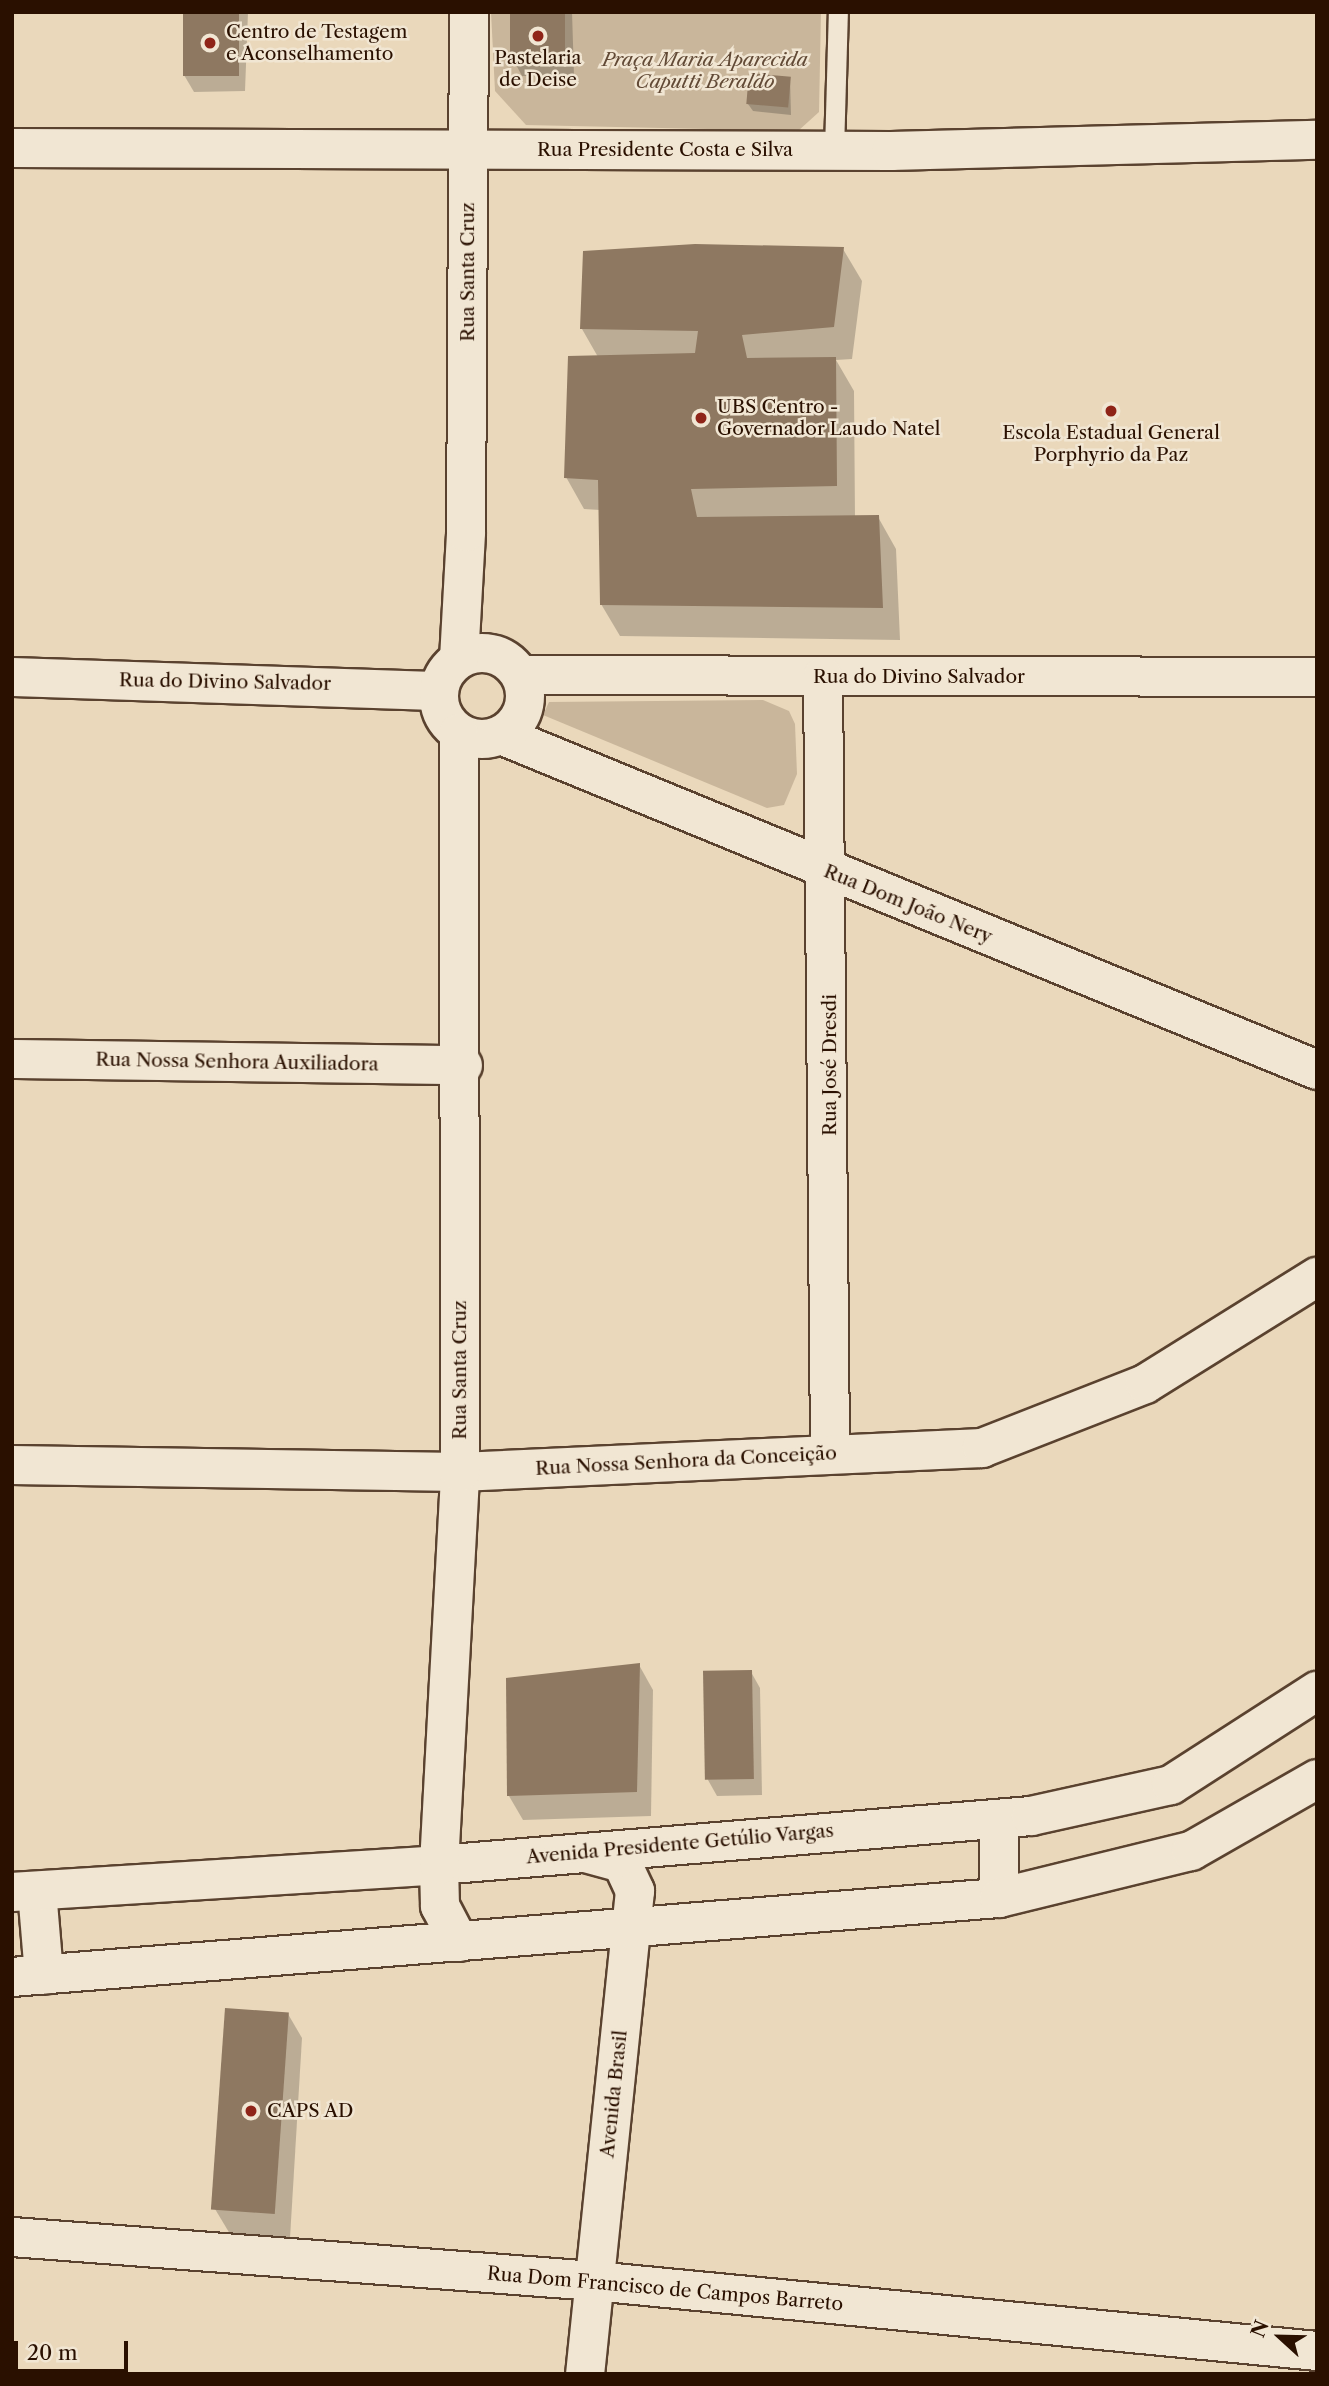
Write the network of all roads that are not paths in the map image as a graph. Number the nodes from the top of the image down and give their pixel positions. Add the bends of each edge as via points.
1 (470, 12) edge
2 (838, 12) edge
3 (1317, 140) edge
4 (12, 148) edge
5 (469, 150) junction
6 (834, 151) junction
7 (491, 662) junction
8 (823, 676) junction
9 (12, 677) edge
10 (1317, 677) edge
11 (438, 691) junction
12 (483, 736) junction
13 (830, 872) junction
14 (12, 1059) edge
15 (463, 1065) junction
16 (1317, 1070) edge
17 (1317, 1277) edge
18 (830, 1454) junction
19 (12, 1465) edge
20 (460, 1472) junction
21 (1317, 1691) edge
22 (1317, 1779) edge
23 (999, 1819) junction
24 (578, 1852) junction
25 (439, 1866) junction
26 (25, 1891) edge
27 (999, 1898) junction
28 (632, 1927) junction
29 (459, 1942) junction
30 (28, 1976) edge
31 (12, 2237) edge
32 (594, 2281) junction
33 (1317, 2351) edge
34 (585, 2374) edge

1 - 5 street, Rua Santa Cruz
2 - 6 lane
3 - 6 street, Rua Presidente Costa e Silva
4 - 5 street, Rua Presidente Costa e Silva
5 - 6 street, Rua Presidente Costa e Silva
5 - 7 street, Rua Santa Cruz via 466,532
7 - 8 street, Rua do Divino Salvador
7 - 11 street
7 - 12 street, Rua Santa Cruz via 525,703
8 - 10 street, Rua do Divino Salvador
8 - 13 street, Rua José Dresdi
9 - 11 street, Rua do Divino Salvador
11 - 12 street via 441,711
12 - 13 street, Rua Dom João Nery
12 - 15 street, Rua Santa Cruz via 463,794
13 - 16 street, Rua Dom João Nery
13 - 18 street, Rua José Dresdi
14 - 15 street, Rua Nossa Senhora Auxiliadora
15 - 20 street, Rua Santa Cruz
17 - 18 street, Rua Nossa Senhora da Conceição via 1145,1384 982,1448
18 - 20 street, Rua Nossa Senhora da Conceição
19 - 20 street, Rua Nossa Senhora da Conceição
20 - 25 street, Rua Santa Cruz
21 - 23 street, Avenida Presidente Getúlio Vargas via 1171,1785
22 - 27 street via 1191,1851
23 - 24 street, Avenida Presidente Getúlio Vargas
23 - 27 street
24 - 25 street, Avenida Presidente Getúlio Vargas
24 - 28 street, Avenida Brasil via 622,1863 635,1891
25 - 26 street, Avenida Presidente Getúlio Vargas
25 - 29 street, Rua Santa Cruz via 440,1906
26 - 30 street
27 - 28 street
28 - 29 street
28 - 32 street, Avenida Brasil
29 - 30 street
31 - 32 street, Rua Dom Francisco de Campos Barreto
32 - 33 street, Rua Dom Francisco de Campos Barreto
32 - 34 street, Avenida Brasil

